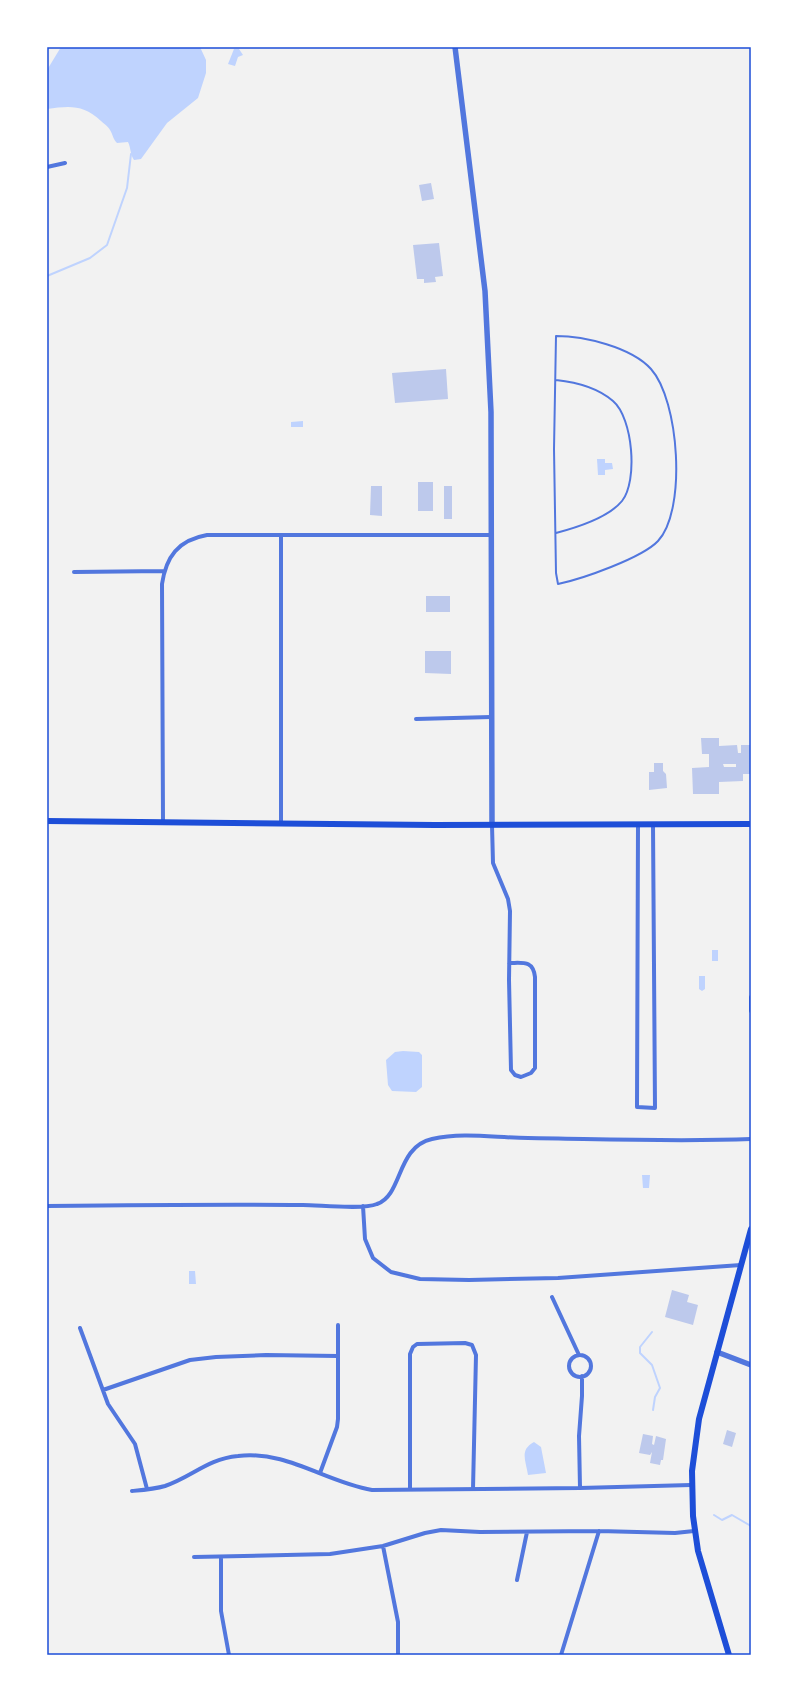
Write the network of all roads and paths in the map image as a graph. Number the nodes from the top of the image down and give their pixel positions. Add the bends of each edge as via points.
1 (455, 47) edge
2 (65, 163) dead end
3 (47, 168) edge
4 (556, 380) junction
5 (556, 532) junction
6 (281, 535) junction
7 (491, 535) junction
8 (164, 571) junction
9 (74, 572) dead end
10 (491, 717) junction
11 (416, 719) dead end
12 (47, 821) edge
13 (163, 822) junction
14 (281, 824) junction
15 (751, 824) edge
16 (492, 825) junction
17 (638, 825) junction
18 (653, 825) junction
19 (509, 963) junction
20 (751, 997) edge
21 (751, 1011) edge
22 (751, 1139) edge
23 (47, 1206) edge
24 (363, 1206) junction
25 (751, 1229) edge
26 (741, 1265) junction
27 (552, 1297) dead end
28 (338, 1325) dead end
29 (80, 1328) dead end
30 (717, 1352) junction
31 (579, 1355) junction
32 (338, 1356) junction
33 (751, 1365) edge
34 (582, 1376) junction
35 (103, 1390) junction
36 (320, 1473) junction
37 (691, 1485) junction
38 (580, 1488) junction
39 (147, 1489) junction
40 (472, 1489) junction
41 (410, 1490) junction
42 (132, 1491) dead end
43 (599, 1531) junction
44 (694, 1531) junction
45 (526, 1532) junction
46 (383, 1546) junction
47 (194, 1557) dead end
48 (221, 1557) junction
49 (517, 1580) dead end
50 (229, 1655) edge
51 (398, 1655) edge
52 (561, 1655) edge
53 (729, 1655) edge

1 - 7 street via 485,291 491,412
2 - 3 street
4 - 5 lane
4 - 5 lane via 585,386 619,406 628,435 632,468 628,490 618,506 602,516
4 - 5 lane via 556,336 609,345 638,358 656,374 668,402 674,429 676,470 671,519 666,531 647,550 569,582 558,584
6 - 7 street
6 - 8 street via 198,536 175,551
6 - 14 street
7 - 10 street
8 - 9 street
8 - 13 street
10 - 11 street
10 - 16 street
12 - 13 main road
13 - 14 main road
14 - 16 main road
15 - 18 main road
16 - 17 main road
16 - 19 street via 494,863 510,911
17 - 18 main road
17 - 18 street via 637,1107 655,1108
19 - 19 street via 531,965 535,977 535,1068 531,1073 521,1077 515,1075 510,1064
20 - 21 street
22 - 24 street via 460,1135 431,1139 422,1143 407,1157 384,1200 377,1205
23 - 24 street
24 - 26 street via 365,1240 373,1258 392,1272 420,1279 558,1278
25 - 26 main road
26 - 30 main road
27 - 31 street
28 - 32 street
29 - 35 street
30 - 33 street
30 - 37 main road via 697,1427
31 - 34 street via 589,1359 591,1366 588,1373
31 - 34 street via 573,1358 570,1367 575,1375
32 - 35 street via 245,1356 190,1360
32 - 36 street via 337,1427
34 - 38 street
35 - 39 street via 112,1411 135,1444
36 - 39 street via 282,1459 256,1455 237,1456 205,1465 164,1486
36 - 41 street via 358,1488
37 - 38 street
37 - 44 main road
38 - 40 street
39 - 42 street
40 - 41 street
40 - 41 street via 476,1355 472,1345 465,1343 417,1344 410,1354
43 - 44 street
43 - 45 street
43 - 52 street
44 - 53 main road via 701,1567
45 - 46 street via 442,1530
45 - 49 street
46 - 48 street via 330,1554
46 - 51 street via 398,1622
47 - 48 street
48 - 50 street via 221,1611

